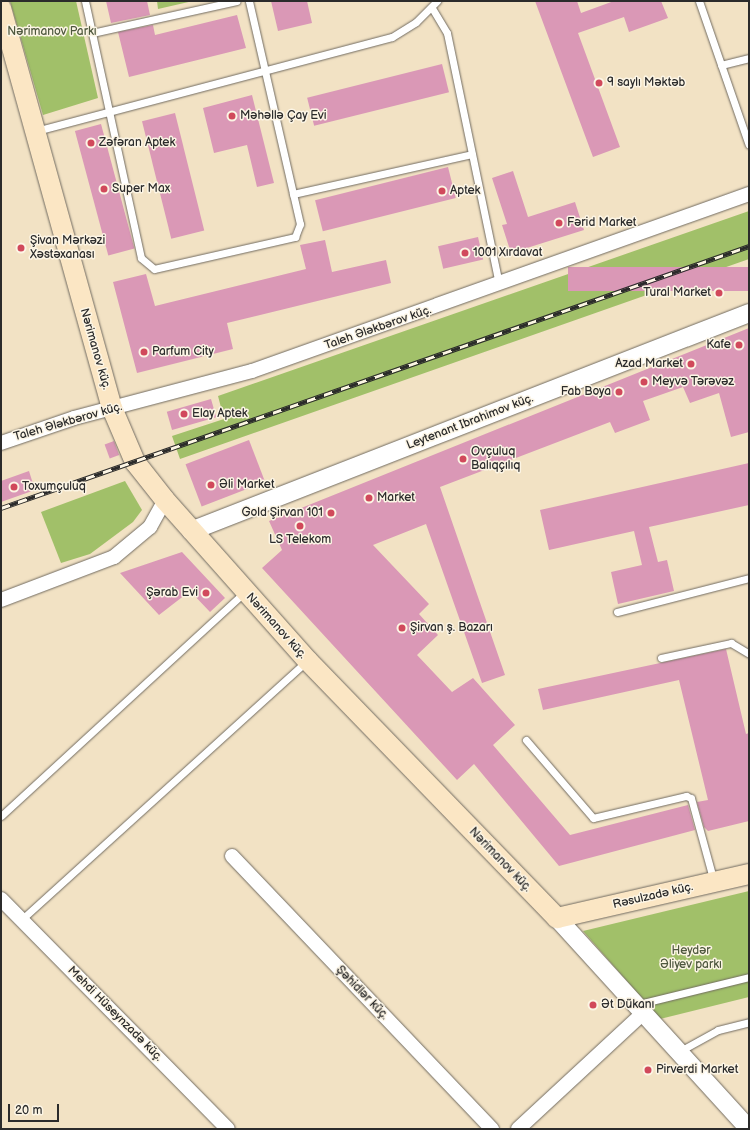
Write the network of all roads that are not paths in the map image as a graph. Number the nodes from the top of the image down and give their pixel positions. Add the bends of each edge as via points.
1 (85, 1) edge
2 (236, 1) edge
3 (249, 1) edge
4 (437, 1) edge
5 (699, 1) edge
6 (1, 8) edge
7 (432, 8) junction
8 (92, 33) junction
9 (749, 58) edge
10 (721, 65) junction
11 (264, 74) junction
12 (109, 112) junction
13 (34, 132) junction
14 (749, 145) edge
15 (472, 154) junction
16 (293, 194) junction
17 (749, 194) edge
18 (500, 285) junction
19 (749, 313) edge
20 (112, 408) junction
21 (1, 443) edge
22 (165, 500) junction
23 (191, 531) junction
24 (749, 578) edge
25 (245, 592) junction
26 (1, 600) edge
27 (617, 612) dead end
28 (749, 654) edge
29 (662, 658) dead end
30 (308, 661) junction
31 (526, 740) dead end
32 (1, 816) edge
33 (232, 856) dead end
34 (749, 874) edge
35 (714, 882) junction
36 (1, 899) edge
37 (556, 918) junction
38 (21, 920) junction
39 (749, 977) edge
40 (638, 1010) junction
41 (749, 1022) edge
42 (678, 1052) junction
43 (228, 1129) edge
44 (492, 1129) edge
45 (518, 1129) edge
46 (749, 1129) edge

1 - 8 lane
2 - 8 lane
3 - 11 lane
4 - 7 lane
5 - 10 lane
6 - 13 main road, Nərimanov küç.
7 - 11 lane via 392,37
7 - 15 lane via 447,33
8 - 12 lane
9 - 10 lane
10 - 14 lane
11 - 12 lane
11 - 16 lane
12 - 13 lane
12 - 16 lane via 141,258 154,269 295,237 300,224
13 - 20 main road, Nərimanov küç.
15 - 16 lane
15 - 18 lane
17 - 18 street, Taleh Ələkbərov küç.
18 - 20 street, Taleh Ələkbərov küç. via 252,372
19 - 23 street, Leytenant Ibrahimov küç.
20 - 21 street, Taleh Ələkbərov küç.
20 - 22 main road, Nərimanov küç. via 132,456
22 - 23 main road, Nərimanov küç.
22 - 26 street via 150,527 114,557
23 - 25 main road, Nərimanov küç.
24 - 27 lane
25 - 30 main road, Nərimanov küç.
25 - 32 lane
28 - 29 lane via 731,643
30 - 37 main road, Nərimanov küç.
30 - 38 lane
31 - 35 lane via 593,818 686,796 691,798
33 - 44 street, Şəhidlər küç.
34 - 35 main road, Rəsulzadə küç.
35 - 37 main road, Rəsulzadə küç.
36 - 38 street, Mehdi Hüseynzadə küç.
37 - 40 street, Nərimanov küç.
38 - 43 street, Mehdi Hüseynzadə küç.
39 - 40 lane
40 - 42 street, Nərimanov küç.
40 - 45 street
41 - 42 lane via 718,1030
42 - 46 street, Nərimanov küç.

